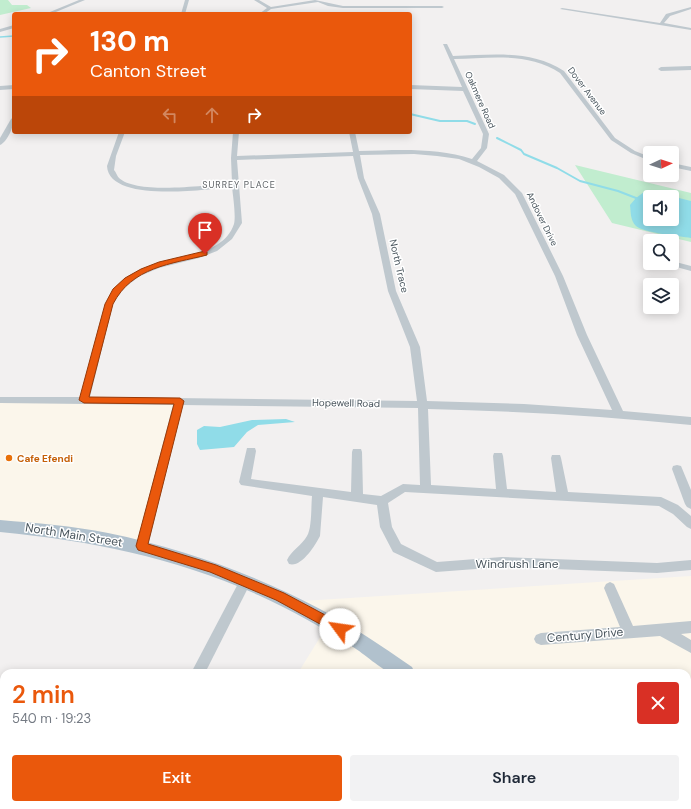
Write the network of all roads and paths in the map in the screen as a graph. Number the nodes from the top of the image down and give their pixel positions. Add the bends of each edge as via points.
1 (83, 0) edge
2 (187, 0) edge
3 (256, 0) edge
4 (318, 0) edge
5 (386, 0) edge
6 (388, 6) junction
7 (270, 8) junction
8 (691, 8) edge
9 (562, 9) dead end
10 (52, 12) edge
11 (184, 12) edge
12 (262, 12) edge
13 (390, 12) edge
14 (447, 12) dead end
15 (661, 24) junction
16 (12, 27) edge
17 (691, 29) edge
18 (0, 31) edge
19 (445, 45) dead end
20 (451, 58) junction
21 (691, 68) edge
22 (661, 69) dead end
23 (12, 87) edge
24 (412, 87) edge
25 (0, 88) edge
26 (466, 89) junction
27 (12, 122) edge
28 (121, 134) edge
29 (236, 134) edge
30 (352, 134) edge
31 (0, 143) edge
32 (356, 154) junction
33 (643, 156) edge
34 (234, 158) junction
35 (473, 162) junction
36 (679, 166) edge
37 (691, 169) edge
38 (235, 185) junction
39 (679, 265) edge
40 (691, 269) edge
41 (0, 400) edge
42 (84, 400) junction
43 (180, 401) junction
44 (423, 405) junction
45 (619, 414) junction
46 (691, 421) edge
47 (251, 450) dead end
48 (357, 452) dead end
49 (498, 456) dead end
50 (556, 458) dead end
51 (677, 469) dead end
52 (426, 490) junction
53 (318, 493) junction
54 (502, 494) junction
55 (563, 497) junction
56 (357, 498) junction
57 (382, 501) junction
58 (691, 505) edge
59 (678, 511) junction
60 (691, 524) edge
61 (0, 526) edge
62 (142, 546) junction
63 (293, 560) dead end
64 (691, 565) edge
65 (245, 582) junction
66 (610, 588) dead end
67 (691, 627) edge
68 (661, 629) junction
69 (629, 632) junction
70 (541, 639) dead end
71 (691, 647) edge
72 (200, 669) edge
73 (400, 669) edge

1 - 10 street
2 - 11 street
3 - 7 street
4 - 6 street via 332,6 343,7
4 - 7 street
5 - 6 street
6 - 13 street
6 - 14 street via 444,6
7 - 12 street
8 - 15 street via 668,15
9 - 15 street
15 - 17 street
16 - 18 street
19 - 20 street, Oakmere Road
20 - 26 street, Oakmere Road
20 - 33 street, Dover Avenue via 516,57 551,64 562,72 613,139
21 - 22 street
23 - 25 street
24 - 26 street
26 - 35 street, Oakmere Road via 486,134 484,148
27 - 31 street
28 - 38 street via 111,170 119,181 127,185 150,190 167,190
29 - 34 street
30 - 32 street, North Trace
32 - 34 street, Andover Drive
32 - 35 street, Andover Drive via 425,152
32 - 44 street, North Trace via 361,178 376,214 392,290 415,347
34 - 38 street
35 - 45 street, Andover Drive via 500,175 511,183 518,193 559,276 582,335
36 - 37 street
38 - 42 street via 238,222 229,239 205,254 144,270 116,291 109,304
39 - 40 street
41 - 42 street, Hopewell Road
42 - 43 street, Hopewell Road
43 - 44 street, Hopewell Road
43 - 62 street
44 - 45 street, Hopewell Road
44 - 52 street
45 - 46 street, Hopewell Road
47 - 53 street via 245,482
48 - 56 street
49 - 54 street
50 - 55 street
51 - 58 street
52 - 54 street
52 - 57 street via 403,488
53 - 56 street
53 - 63 street via 314,536
54 - 55 street
55 - 59 street via 661,502
56 - 57 street
57 - 64 street, Windrush Lane via 386,527 397,548 436,567 502,562 657,568
58 - 59 street
59 - 60 street
61 - 62 main road, North Main Street via 66,532
62 - 65 main road, North Main Street via 212,568
65 - 72 street
65 - 73 main road, North Main Street via 280,596 317,616
66 - 69 street, Century Drive
67 - 68 street, Century Drive
68 - 69 street, Century Drive
68 - 71 street
69 - 70 street, Century Drive

